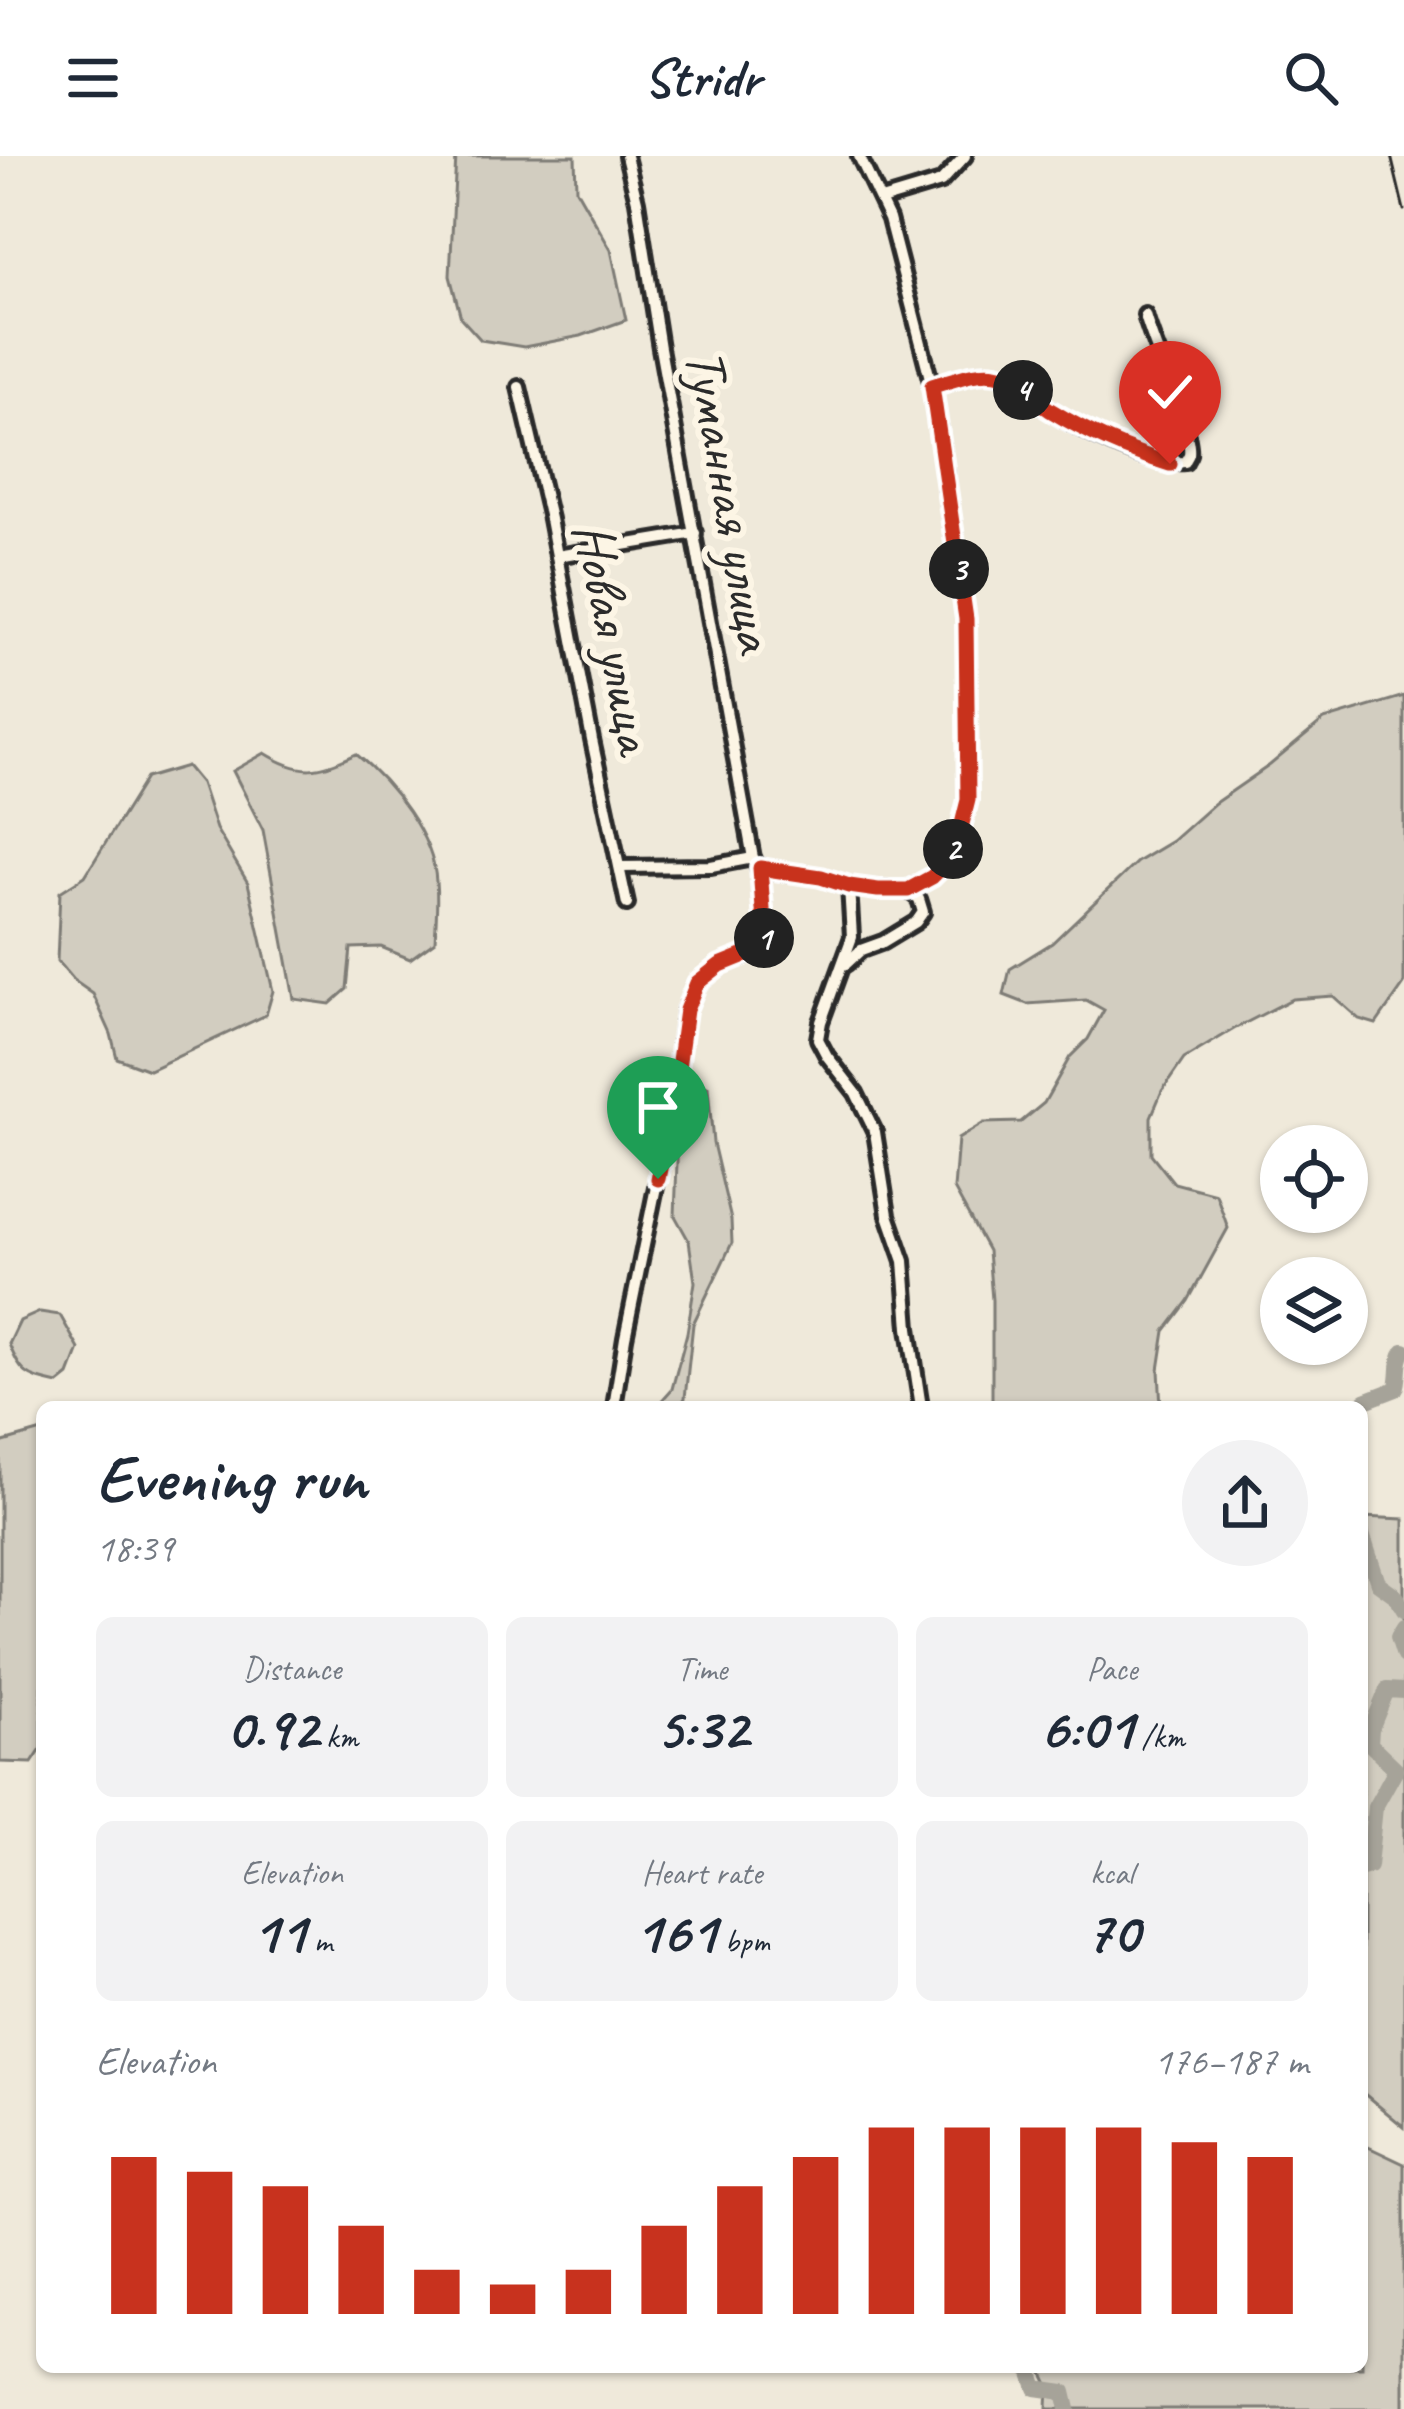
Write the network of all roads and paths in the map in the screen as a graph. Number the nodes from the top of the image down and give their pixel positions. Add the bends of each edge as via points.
1 (626, 156) edge
2 (859, 156) edge
3 (965, 156) edge
4 (881, 200) junction
5 (1144, 315) dead end
6 (932, 386) junction
7 (519, 387) dead end
8 (694, 533) junction
9 (557, 556) junction
10 (757, 863) junction
11 (620, 866) junction
12 (849, 886) junction
13 (908, 890) junction
14 (627, 904) dead end
15 (840, 971) junction
16 (615, 1401) edge
17 (920, 1401) edge

1 - 8 street, Туманная улица
2 - 4 street
3 - 4 street via 941,182
4 - 6 street
5 - 6 street via 1184,426 1185,462 1170,464 1088,432 992,373
6 - 13 street via 966,619 968,800 941,868
7 - 9 street, Новая улица
8 - 9 street
8 - 10 street, Туманная улица
9 - 11 street, Новая улица
10 - 11 street
10 - 12 street
10 - 16 street, Туманная улица via 765,937 697,983 686,1010
11 - 14 street, Новая улица
12 - 13 street
12 - 15 street via 852,937
13 - 15 street via 923,912 916,922 861,950
15 - 17 street via 818,1039 875,1132 904,1261

